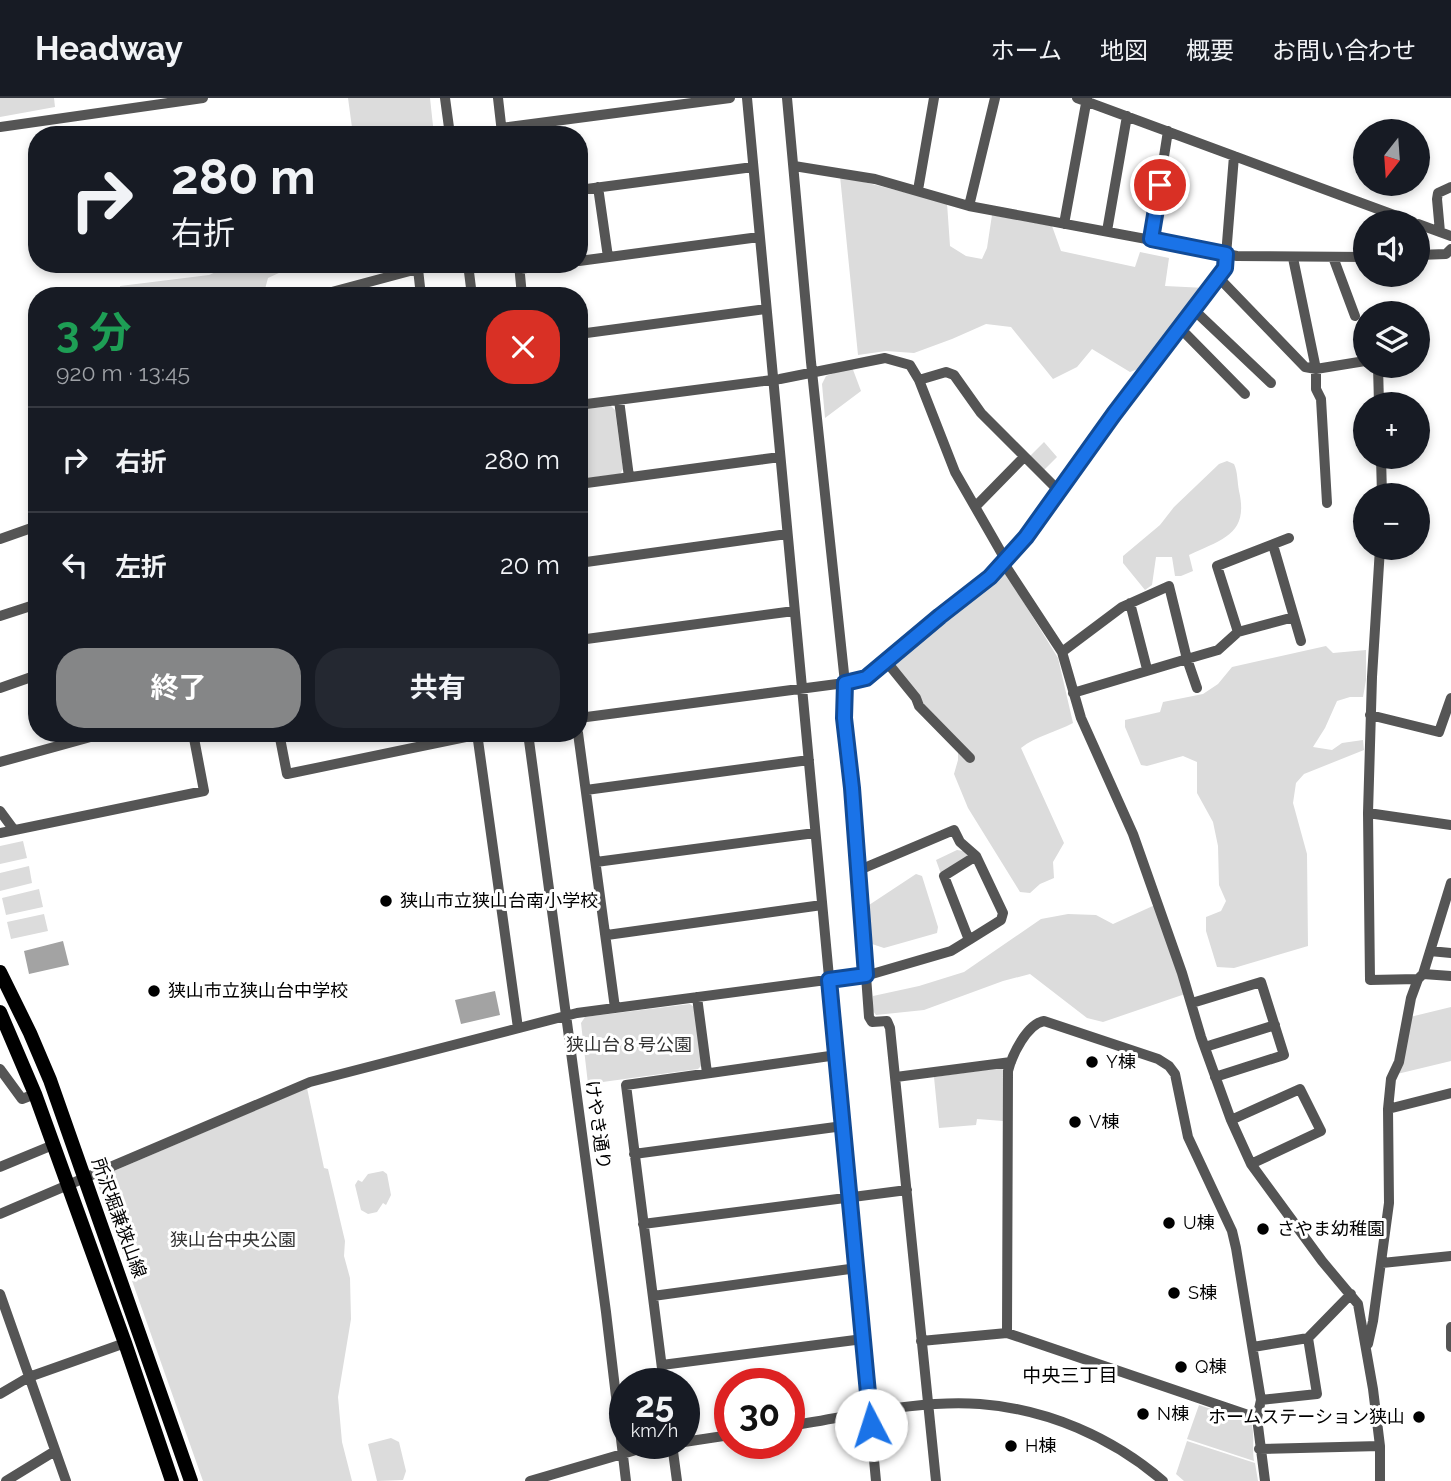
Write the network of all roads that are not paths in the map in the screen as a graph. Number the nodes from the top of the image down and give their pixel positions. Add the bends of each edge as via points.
1 (203, 98) edge
2 (445, 98) edge
3 (498, 98) edge
4 (730, 98) edge
5 (747, 98) edge
6 (787, 98) edge
7 (934, 98) edge
8 (995, 98) edge
9 (183, 99) edge
10 (1083, 99) edge
11 (1127, 116) junction
12 (449, 126) edge
13 (501, 126) edge
14 (537, 126) edge
15 (0, 127) edge
16 (1168, 131) junction
17 (1234, 156) junction
18 (794, 166) junction
19 (753, 167) junction
20 (598, 187) junction
21 (1451, 187) edge
22 (588, 189) edge
23 (918, 190) junction
24 (969, 206) junction
25 (1380, 210) edge
26 (1064, 224) junction
27 (1107, 231) junction
28 (1445, 234) edge
29 (759, 237) junction
30 (1151, 239) junction
31 (1451, 249) edge
32 (1226, 254) junction
33 (1430, 255) edge
34 (608, 257) junction
35 (1333, 257) junction
36 (1353, 257) edge
37 (1293, 258) junction
38 (588, 260) edge
39 (406, 273) edge
40 (1218, 277) junction
41 (351, 287) edge
42 (766, 309) junction
43 (1194, 310) junction
44 (1353, 311) edge
45 (1181, 328) junction
46 (588, 333) edge
47 (1353, 363) edge
48 (1317, 369) junction
49 (812, 373) junction
50 (772, 380) junction
51 (919, 380) junction
52 (1271, 383) dead end
53 (1245, 394) dead end
54 (619, 400) junction
55 (588, 404) edge
56 (780, 457) junction
57 (1024, 457) junction
58 (629, 477) junction
59 (588, 483) edge
60 (1058, 491) junction
61 (1327, 503) dead end
62 (976, 506) junction
63 (28, 529) edge
64 (787, 534) junction
65 (1289, 538) dead end
66 (0, 539) edge
67 (1273, 545) junction
68 (1004, 560) junction
69 (1379, 560) edge
70 (588, 562) edge
71 (1130, 603) junction
72 (28, 607) edge
73 (794, 611) junction
74 (0, 616) edge
75 (1294, 617) junction
76 (1238, 632) junction
77 (588, 639) edge
78 (1301, 641) dead end
79 (1062, 652) junction
80 (1188, 659) junction
81 (886, 661) junction
82 (1147, 669) junction
83 (28, 678) edge
84 (845, 683) junction
85 (0, 688) edge
86 (802, 688) junction
87 (1197, 688) dead end
88 (1073, 693) junction
89 (1451, 698) edge
90 (1370, 715) junction
91 (588, 717) edge
92 (72, 742) edge
93 (195, 742) edge
94 (281, 742) edge
95 (441, 742) edge
96 (481, 742) edge
97 (529, 742) edge
98 (579, 742) edge
99 (970, 758) dead end
100 (809, 760) junction
101 (0, 762) edge
102 (586, 790) junction
103 (0, 811) edge
104 (1368, 813) junction
105 (1451, 825) edge
106 (14, 830) junction
107 (0, 833) edge
108 (816, 833) junction
109 (976, 856) junction
110 (596, 862) junction
111 (857, 871) junction
112 (1451, 883) edge
113 (822, 905) junction
114 (607, 934) junction
115 (969, 940) junction
116 (1430, 951) junction
117 (1451, 953) edge
118 (0, 972) edge
119 (866, 975) junction
120 (1421, 976) junction
121 (1451, 976) edge
122 (829, 980) junction
123 (698, 998) junction
124 (1192, 1003) junction
125 (615, 1009) junction
126 (0, 1012) edge
127 (565, 1016) junction
128 (1275, 1025) junction
129 (518, 1028) junction
130 (1205, 1047) junction
131 (837, 1055) junction
132 (1011, 1062) junction
133 (0, 1069) edge
134 (707, 1073) junction
135 (896, 1077) junction
136 (1215, 1077) junction
137 (1451, 1093) edge
138 (35, 1094) junction
139 (1388, 1109) junction
140 (1231, 1120) junction
141 (843, 1126) junction
142 (53, 1145) junction
143 (634, 1154) junction
144 (1251, 1164) junction
145 (0, 1167) edge
146 (84, 1179) junction
147 (68, 1186) junction
148 (907, 1190) junction
149 (850, 1197) junction
150 (0, 1214) edge
151 (643, 1224) junction
152 (1451, 1256) edge
153 (1382, 1263) junction
154 (856, 1268) junction
155 (1351, 1294) junction
156 (653, 1296) junction
157 (1, 1298) edge
158 (1451, 1327) edge
159 (1007, 1333) junction
160 (1308, 1338) junction
161 (863, 1339) junction
162 (921, 1341) junction
163 (125, 1343) junction
164 (1366, 1346) junction
165 (1253, 1347) junction
166 (1451, 1347) edge
167 (662, 1365) junction
168 (612, 1368) edge
169 (662, 1368) edge
170 (29, 1377) junction
171 (0, 1394) edge
172 (1261, 1400) junction
173 (927, 1405) junction
174 (870, 1413) junction
175 (1257, 1418) junction
176 (805, 1423) edge
177 (1380, 1446) junction
178 (1259, 1449) junction
179 (55, 1451) junction
180 (609, 1458) edge
181 (623, 1459) edge
182 (675, 1459) edge
183 (6, 1481) edge
184 (66, 1481) edge
185 (172, 1481) edge
186 (191, 1481) edge
187 (530, 1481) edge
188 (626, 1481) edge
189 (677, 1481) edge
190 (876, 1481) edge
191 (936, 1481) edge
192 (1163, 1481) edge
193 (1265, 1481) edge
194 (1380, 1481) edge

1 - 9 street
2 - 12 street
3 - 13 street
4 - 14 street
5 - 19 street
6 - 18 street
7 - 23 street
8 - 24 street
9 - 15 street
10 - 11 street
10 - 26 street
11 - 16 street
11 - 27 street
16 - 17 street
16 - 30 street
17 - 25 street
17 - 32 street
18 - 23 street
18 - 49 street
19 - 20 street
19 - 29 street
20 - 22 street
20 - 34 street
21 - 28 street via 1438,193 1437,199
23 - 24 street
24 - 26 street
26 - 27 street
27 - 30 street
29 - 34 street
29 - 42 street
30 - 32 street
31 - 33 street
32 - 37 street
32 - 40 street via 1225,268
34 - 38 street
35 - 36 street
35 - 37 street
35 - 44 street
37 - 48 street
39 - 41 street
40 - 43 street
40 - 48 street via 1306,367
42 - 46 street
42 - 50 street
43 - 45 street
43 - 52 street
45 - 53 street
45 - 60 street
47 - 48 street
48 - 61 street
49 - 50 street
49 - 51 street via 886,358 910,365
49 - 84 street
50 - 54 street
50 - 56 street
51 - 57 street via 946,372 954,375 981,413
51 - 62 street via 954,472
54 - 55 street
54 - 58 street
56 - 58 street
56 - 64 street
57 - 60 street
57 - 62 street
58 - 59 street
60 - 68 street
62 - 68 street
63 - 66 street
64 - 70 street
64 - 73 street
65 - 67 street
67 - 75 street
67 - 76 street via 1217,566
68 - 79 street
68 - 81 street via 990,577
69 - 90 street
71 - 79 street
71 - 80 street via 1169,586
71 - 82 street
72 - 74 street
73 - 77 street
73 - 86 street
75 - 76 street
75 - 78 street
76 - 80 street via 1218,650
79 - 88 street
80 - 82 street
80 - 87 street
81 - 84 street via 866,678
81 - 99 street via 919,706
82 - 88 street
83 - 85 street
84 - 86 street
84 - 111 street
86 - 91 street
86 - 100 street
88 - 124 street via 1133,834
89 - 90 street via 1439,732
90 - 104 street
92 - 101 street
93 - 106 street via 204,791
94 - 95 street via 287,774
96 - 129 street
97 - 127 street, けやき通り
98 - 102 street
100 - 102 street
100 - 108 street
102 - 110 street
103 - 106 street
104 - 105 street
104 - 120 street via 1370,980
106 - 107 street
108 - 110 street
108 - 113 street
109 - 111 street via 954,830
109 - 115 street via 944,876
109 - 115 street via 1003,913 1001,920
110 - 114 street
111 - 119 street
112 - 116 street
113 - 114 street
113 - 122 street
114 - 125 street
115 - 119 street via 951,951
116 - 117 street
116 - 120 street
118 - 146 main road, 所沢堀兼狭山線 via 50,1080
119 - 122 street
119 - 135 street via 869,1017 872,1022 889,1023
120 - 121 street
120 - 139 street via 1406,1014
122 - 123 street
122 - 131 street
123 - 125 street
123 - 134 street
124 - 128 street via 1261,982
124 - 130 street
125 - 127 street
126 - 138 main road, 所沢堀兼狭山線
127 - 129 street
127 - 168 street, けやき通り
128 - 130 street
128 - 136 street via 1284,1055
129 - 146 street via 310,1082
130 - 136 street
131 - 134 street
131 - 141 street
132 - 135 street
132 - 159 street
132 - 165 street via 1034,1025 1044,1021 1169,1066 1175,1074 1188,1137 1232,1231
133 - 138 street via 22,1099
134 - 143 street via 626,1085
135 - 148 street
136 - 140 street
137 - 139 street
138 - 142 main road, 所沢堀兼狭山線
139 - 153 street via 1390,1203
140 - 144 street
140 - 144 street via 1300,1089 1321,1131
141 - 143 street
141 - 149 street
142 - 145 street
142 - 147 main road, 所沢堀兼狭山線
143 - 151 street
144 - 155 street
146 - 147 street
146 - 186 main road, 所沢堀兼狭山線
147 - 150 street
147 - 163 main road, 所沢堀兼狭山線
148 - 149 street
148 - 162 street
149 - 151 street
149 - 154 street
151 - 156 street
152 - 153 street
153 - 164 street
154 - 156 street
154 - 161 street
155 - 160 street
155 - 164 street via 1361,1314
156 - 167 street
157 - 170 street
158 - 166 street
159 - 162 street
159 - 175 street
160 - 165 street
160 - 172 street via 1317,1394
161 - 167 street
161 - 174 street
162 - 173 street
163 - 170 street
163 - 185 main road, 所沢堀兼狭山線
164 - 177 street
165 - 172 street
167 - 169 street
170 - 171 street
170 - 179 street
172 - 175 street
173 - 174 street
173 - 191 street
173 - 192 street via 979,1404 1048,1418 1099,1437
174 - 176 street
174 - 190 street
175 - 178 street
177 - 178 street
177 - 194 street
178 - 193 street
179 - 183 street
179 - 184 street
180 - 187 street
181 - 188 street, けやき通り
182 - 189 street

